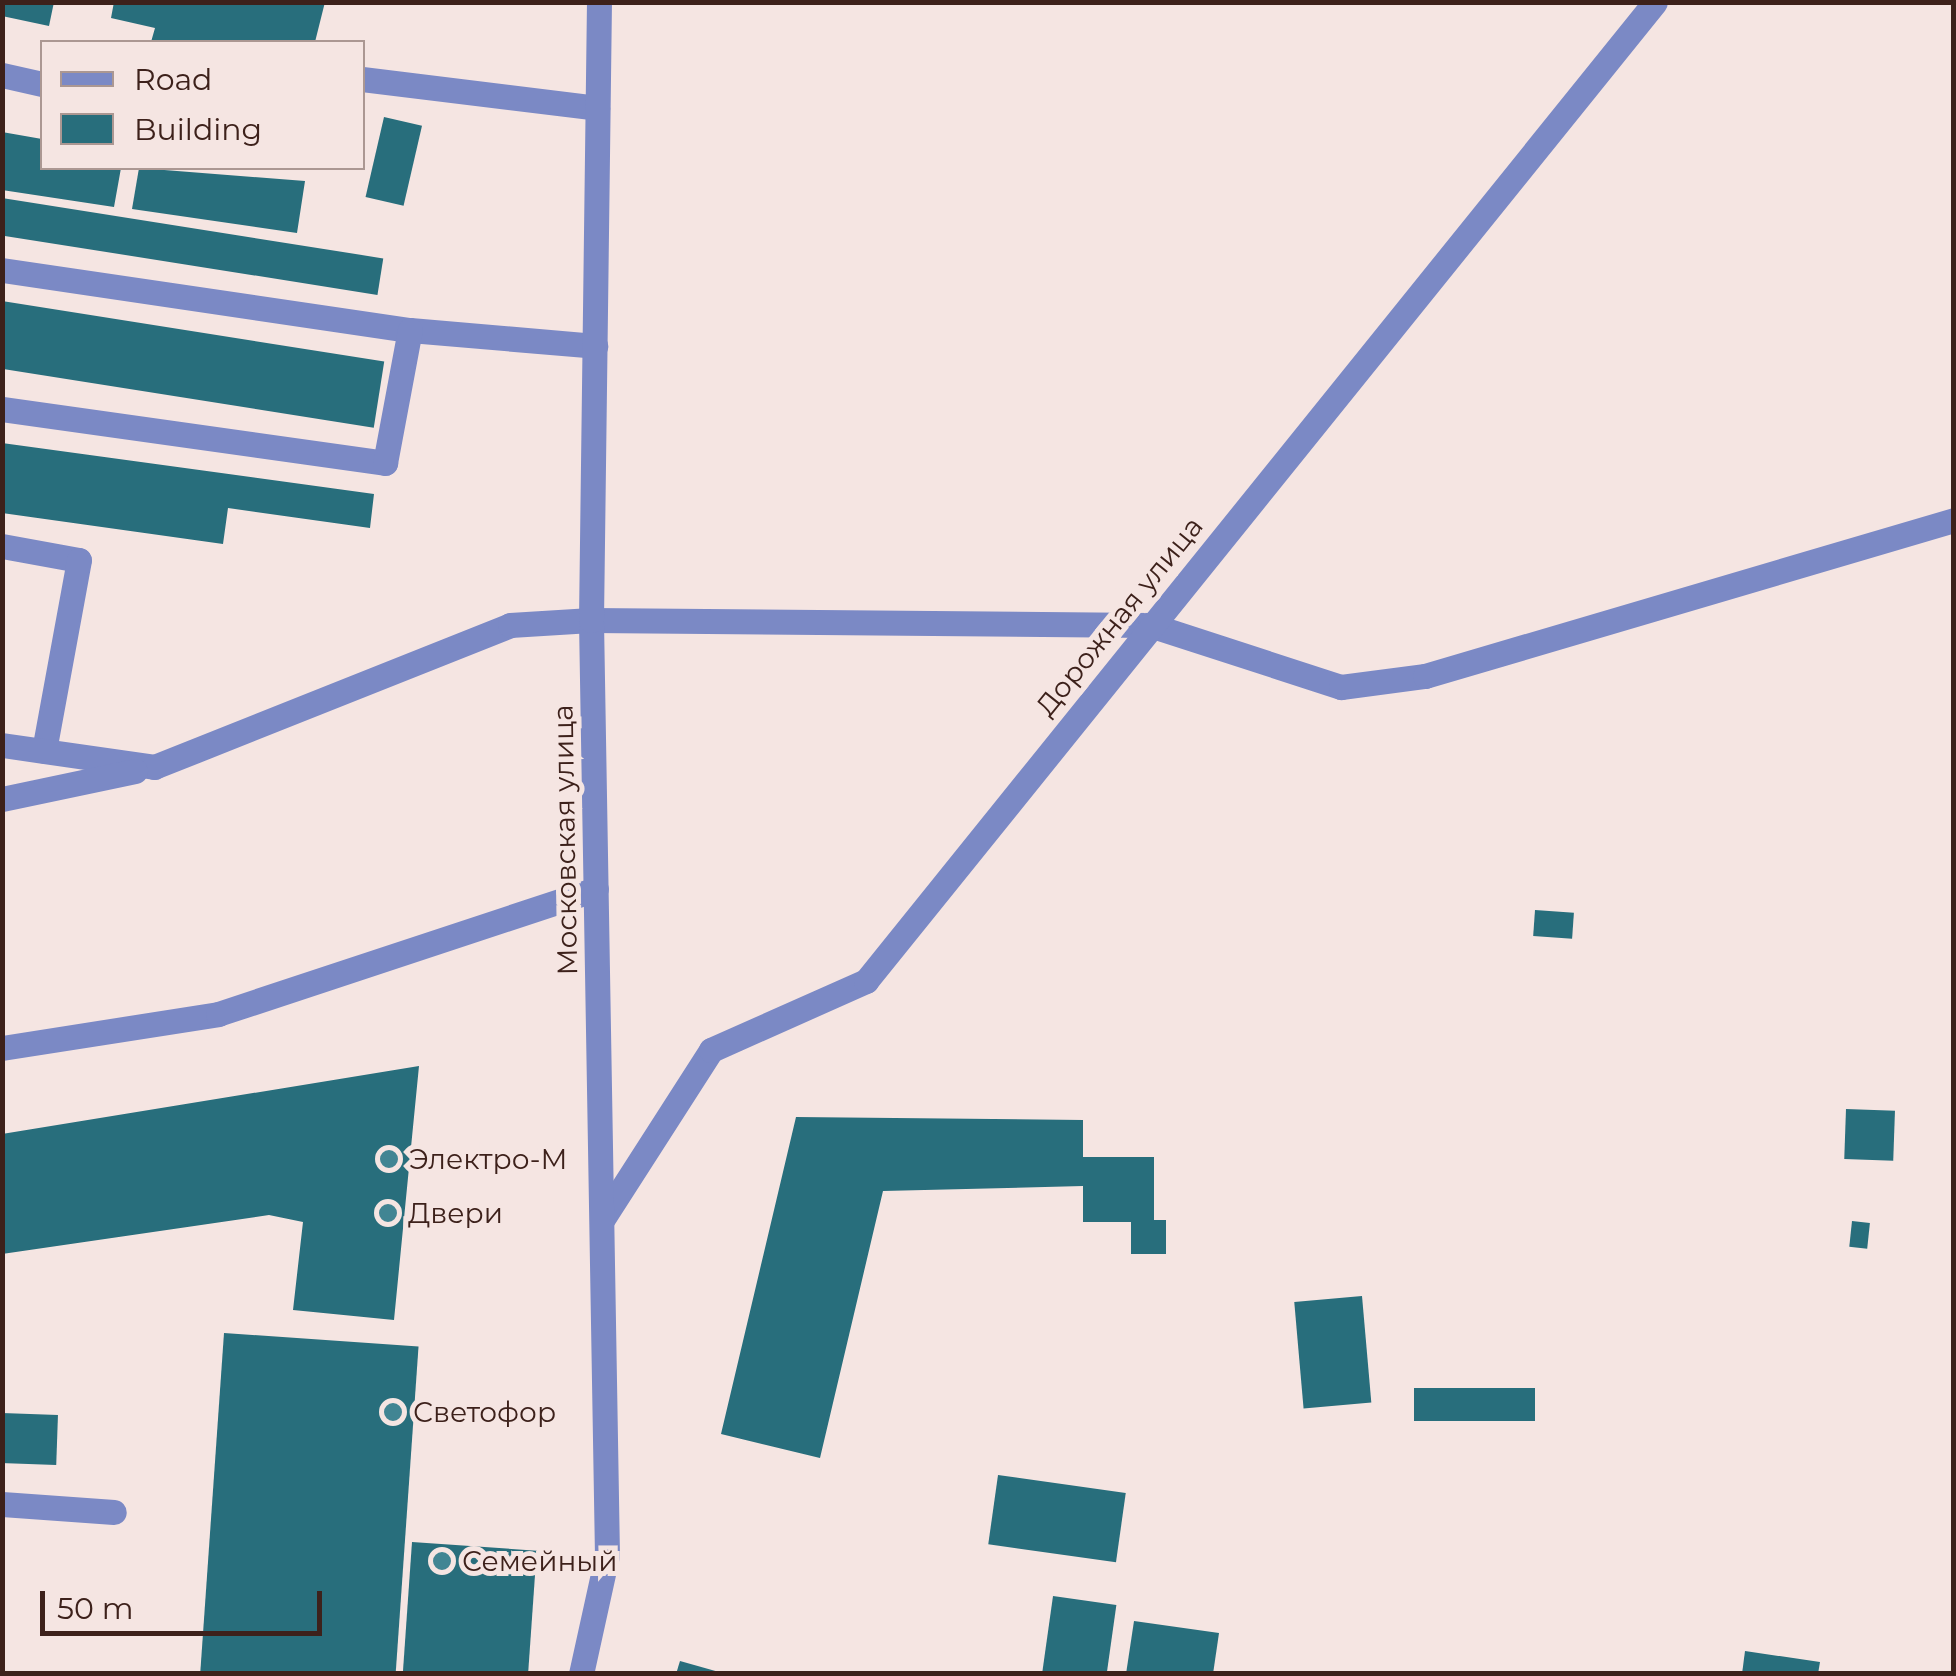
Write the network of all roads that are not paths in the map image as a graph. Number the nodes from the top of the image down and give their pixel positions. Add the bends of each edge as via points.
1 (599, 2) edge
2 (1648, 4) edge
3 (2, 74) edge
4 (365, 80) edge
5 (40, 84) edge
6 (598, 108) junction
7 (2, 270) edge
8 (410, 330) junction
9 (594, 346) junction
10 (2, 409) edge
11 (1954, 520) edge
12 (2, 546) edge
13 (591, 620) junction
14 (1150, 625) junction
15 (2, 745) edge
16 (44, 751) junction
17 (154, 767) junction
18 (2, 799) edge
19 (596, 889) junction
20 (2, 1048) edge
21 (602, 1220) junction
22 (2, 1504) edge
23 (114, 1512) dead end
24 (582, 1674) edge

1 - 6 street, Московская улица
2 - 14 street, Дорожная улица
3 - 5 street
4 - 6 street
6 - 9 street, Московская улица
7 - 8 street
8 - 9 street
8 - 10 street via 385,464
9 - 13 street, Московская улица
11 - 14 street via 1424,676 1341,688
12 - 16 street via 79,560
13 - 14 street
13 - 17 street via 510,626
13 - 19 street, Московская улица
14 - 21 street, Дорожная улица via 866,981 711,1050
15 - 16 street
16 - 17 street
17 - 18 street
19 - 20 street via 218,1014
19 - 21 street, Московская улица
21 - 24 street, Московская улица via 607,1556
22 - 23 street

